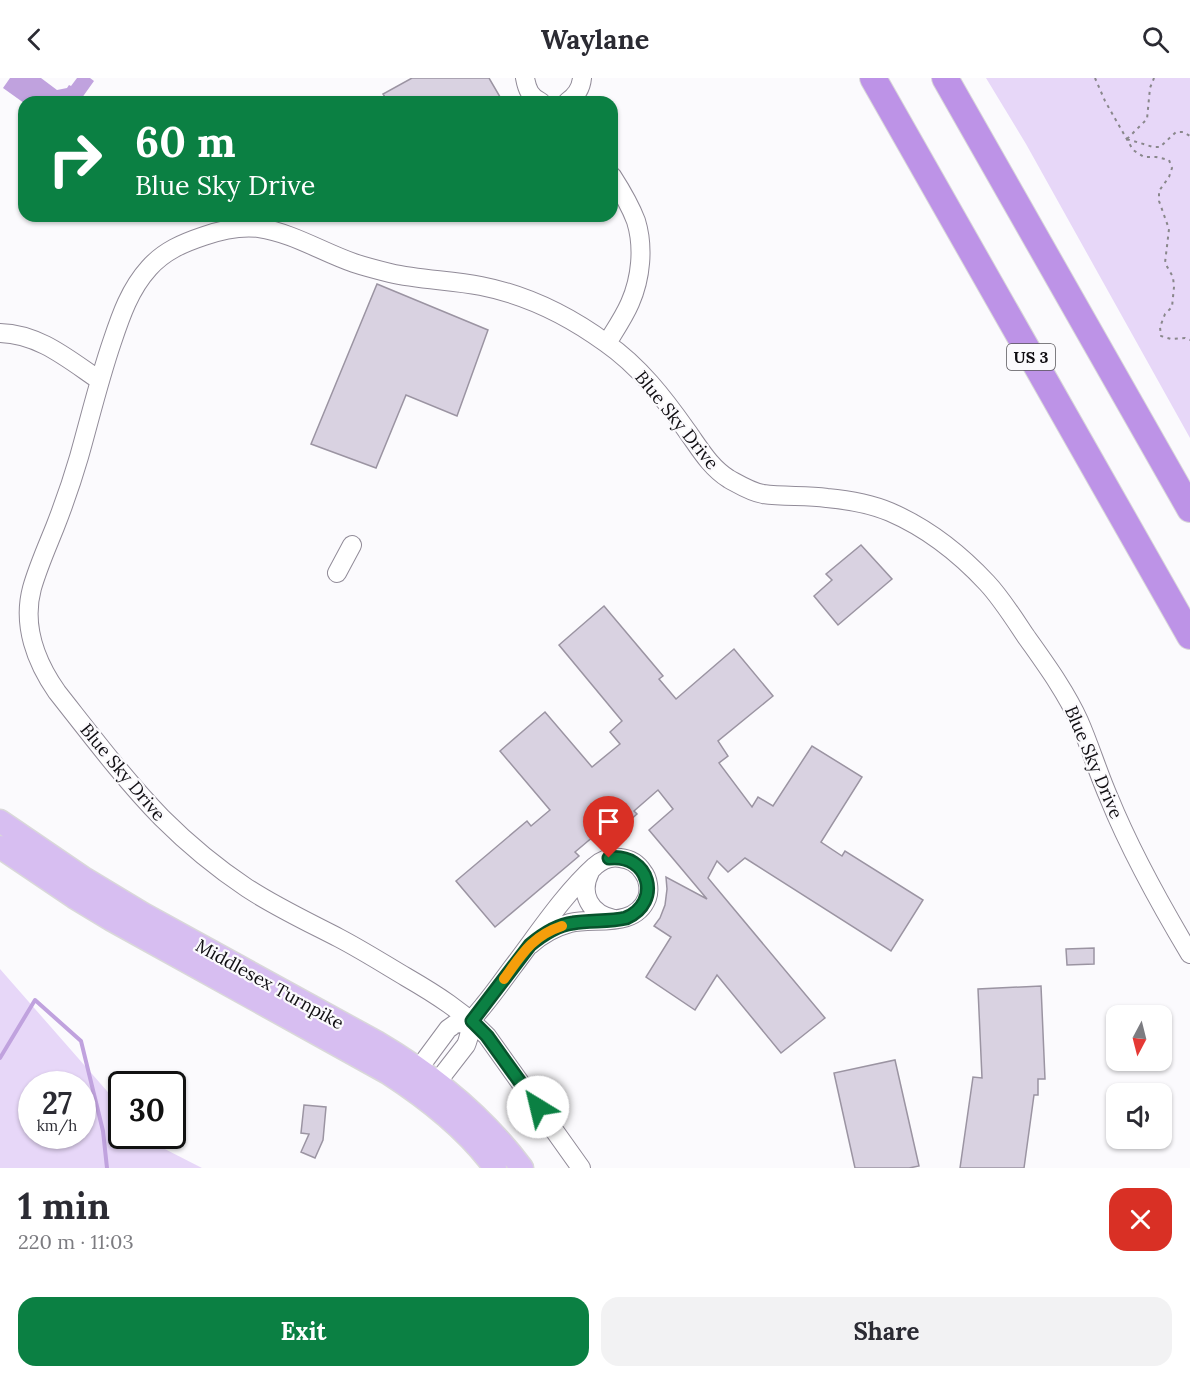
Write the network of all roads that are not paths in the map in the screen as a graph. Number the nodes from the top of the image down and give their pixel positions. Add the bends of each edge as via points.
1 (525, 78) edge
2 (582, 78) edge
3 (873, 78) edge
4 (945, 78) edge
5 (532, 96) edge
6 (575, 96) edge
7 (618, 186) edge
8 (0, 333) edge
9 (607, 343) junction
10 (99, 381) junction
11 (1190, 509) edge
12 (352, 545) dead end
13 (337, 573) dead end
14 (1190, 636) edge
15 (0, 821) edge
16 (0, 847) edge
17 (596, 865) junction
18 (615, 919) junction
19 (530, 945) junction
20 (1190, 954) edge
21 (472, 1021) junction
22 (412, 1076) junction
23 (431, 1090) junction
24 (495, 1168) edge
25 (522, 1168) edge
26 (581, 1168) edge

1 - 5 street
2 - 6 street
3 - 14 highway, US 3
4 - 11 highway
7 - 9 street via 636,221 640,252 636,288
8 - 10 street via 40,342
9 - 10 street, Blue Sky Drive via 538,302 486,287 376,270 274,232 232,229 182,244 150,267 125,305
9 - 20 street, Blue Sky Drive via 649,380 705,458 724,476 762,494 825,497 889,511 924,530 991,586 1055,678 1078,719 1138,861
10 - 21 street, Blue Sky Drive via 80,455 31,592 31,634 45,676 138,793 214,864 276,906 443,998
12 - 13 street
15 - 22 main road, Middlesex Turnpike via 143,914 378,1043
16 - 22 main road, Middlesex Turnpike via 112,920 368,1062
17 - 18 street via 587,879 587,898 599,914
17 - 18 street via 609,858 623,858 635,863 645,875 648,892 642,907 633,915
17 - 19 street via 563,900
18 - 19 street via 570,923 540,936
19 - 21 street
21 - 22 street via 448,1029
21 - 23 street via 466,1045
21 - 26 street, Blue Sky Drive via 487,1036
22 - 23 main road, Middlesex Turnpike
23 - 24 main road, Middlesex Turnpike
23 - 25 main road, Middlesex Turnpike via 477,1116

